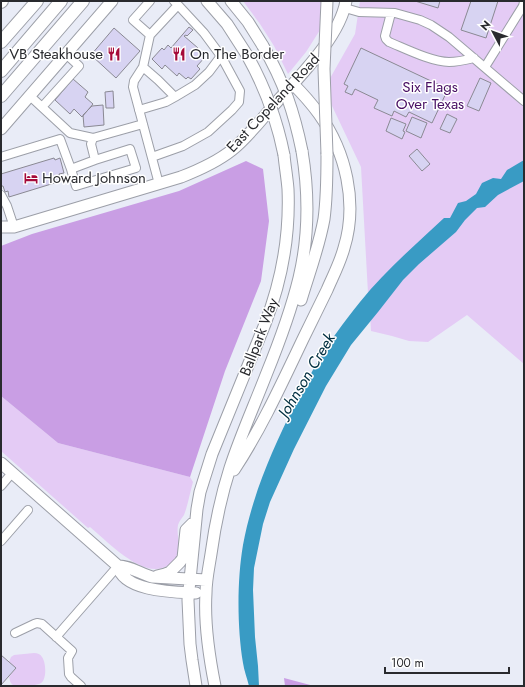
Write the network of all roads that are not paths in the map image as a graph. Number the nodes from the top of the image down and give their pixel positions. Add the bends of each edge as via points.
1 (37, 1) edge
2 (53, 1) edge
3 (61, 1) edge
4 (83, 1) edge
5 (112, 1) edge
6 (150, 1) edge
7 (206, 1) edge
8 (231, 1) edge
9 (327, 1) edge
10 (524, 2) edge
11 (176, 3) edge
12 (346, 5) edge
13 (391, 13) junction
14 (150, 35) junction
15 (1, 42) edge
16 (66, 54) junction
17 (221, 56) junction
18 (474, 58) junction
19 (1, 62) edge
20 (143, 67) junction
21 (485, 67) junction
22 (1, 71) edge
23 (293, 84) junction
24 (1, 96) edge
25 (30, 96) junction
26 (175, 96) junction
27 (524, 101) edge
28 (42, 107) junction
29 (139, 110) junction
30 (143, 124) junction
31 (1, 129) edge
32 (92, 138) junction
33 (1, 157) edge
34 (152, 157) junction
35 (95, 160) junction
36 (71, 169) junction
37 (159, 184) junction
38 (1, 195) edge
39 (4, 207) edge
40 (1, 227) edge
41 (14, 227) junction
42 (1, 236) edge
43 (267, 375) junction
44 (1, 463) edge
45 (12, 473) junction
46 (225, 484) junction
47 (1, 486) edge
48 (28, 510) dead end
49 (195, 521) junction
50 (1, 541) edge
51 (118, 566) junction
52 (152, 577) junction
53 (190, 579) junction
54 (206, 580) junction
55 (189, 592) junction
56 (206, 593) junction
57 (15, 633) dead end
58 (56, 637) junction
59 (81, 686) edge
60 (196, 686) edge
61 (215, 686) edge

1 - 15 highway
2 - 19 highway
3 - 22 highway
4 - 24 highway
5 - 16 main road
6 - 14 lane via 133,20
7 - 49 main road, Ballpark Way, bridge via 227,24 261,80 281,139 288,187 288,220 281,275 272,305 210,460 200,492
8 - 43 main road, Ballpark Way, bridge via 263,46 286,92 302,151 305,173 307,204 300,277
9 - 43 main road, bridge via 324,69 328,154 325,211 315,256 297,312
10 - 21 lane
11 - 14 lane
11 - 17 lane
12 - 13 lane via 359,12
12 - 23 main road, East Copeland Road via 342,18 322,50
13 - 18 lane via 432,25
13 - 18 lane via 385,36 389,42 438,61
14 - 20 lane
16 - 25 main road
16 - 28 lane via 79,66
17 - 26 lane via 195,85
17 - 34 lane via 240,91 239,102 208,132 183,146
18 - 21 lane
20 - 26 lane
20 - 29 lane via 133,87
21 - 27 lane
23 - 37 main road, East Copeland Road via 230,152 193,173
23 - 46 main road via 320,115 337,145 345,167 349,192 349,229 337,268 293,361 246,451
25 - 28 lane
25 - 31 main road
26 - 29 lane via 166,102
28 - 32 lane via 70,133
29 - 30 lane
30 - 32 lane
30 - 34 lane
32 - 35 lane
33 - 36 lane via 60,139
34 - 37 lane
35 - 36 lane
35 - 36 lane via 130,149 136,168 76,186
37 - 41 main road, East Copeland Road
38 - 39 lane
39 - 41 lane
40 - 41 main road, East Copeland Road
41 - 42 main road, East Copeland Road
43 - 46 main road, Ballpark Way
44 - 45 main road
45 - 47 lane
45 - 51 main road
46 - 54 main road, Ballpark Way
48 - 50 lane
49 - 52 main road via 186,530 183,558 180,562 165,574
49 - 53 main road, Ballpark Way
51 - 52 main road
51 - 55 main road via 124,577 143,587
51 - 58 lane
52 - 53 main road
53 - 54 main road
53 - 55 main road, Ballpark Way
54 - 56 main road, Ballpark Way
55 - 56 main road
55 - 60 main road, Ballpark Way via 190,644
56 - 61 main road, Ballpark Way via 208,649
57 - 58 lane via 40,623
58 - 59 lane via 72,651 68,658 69,674

